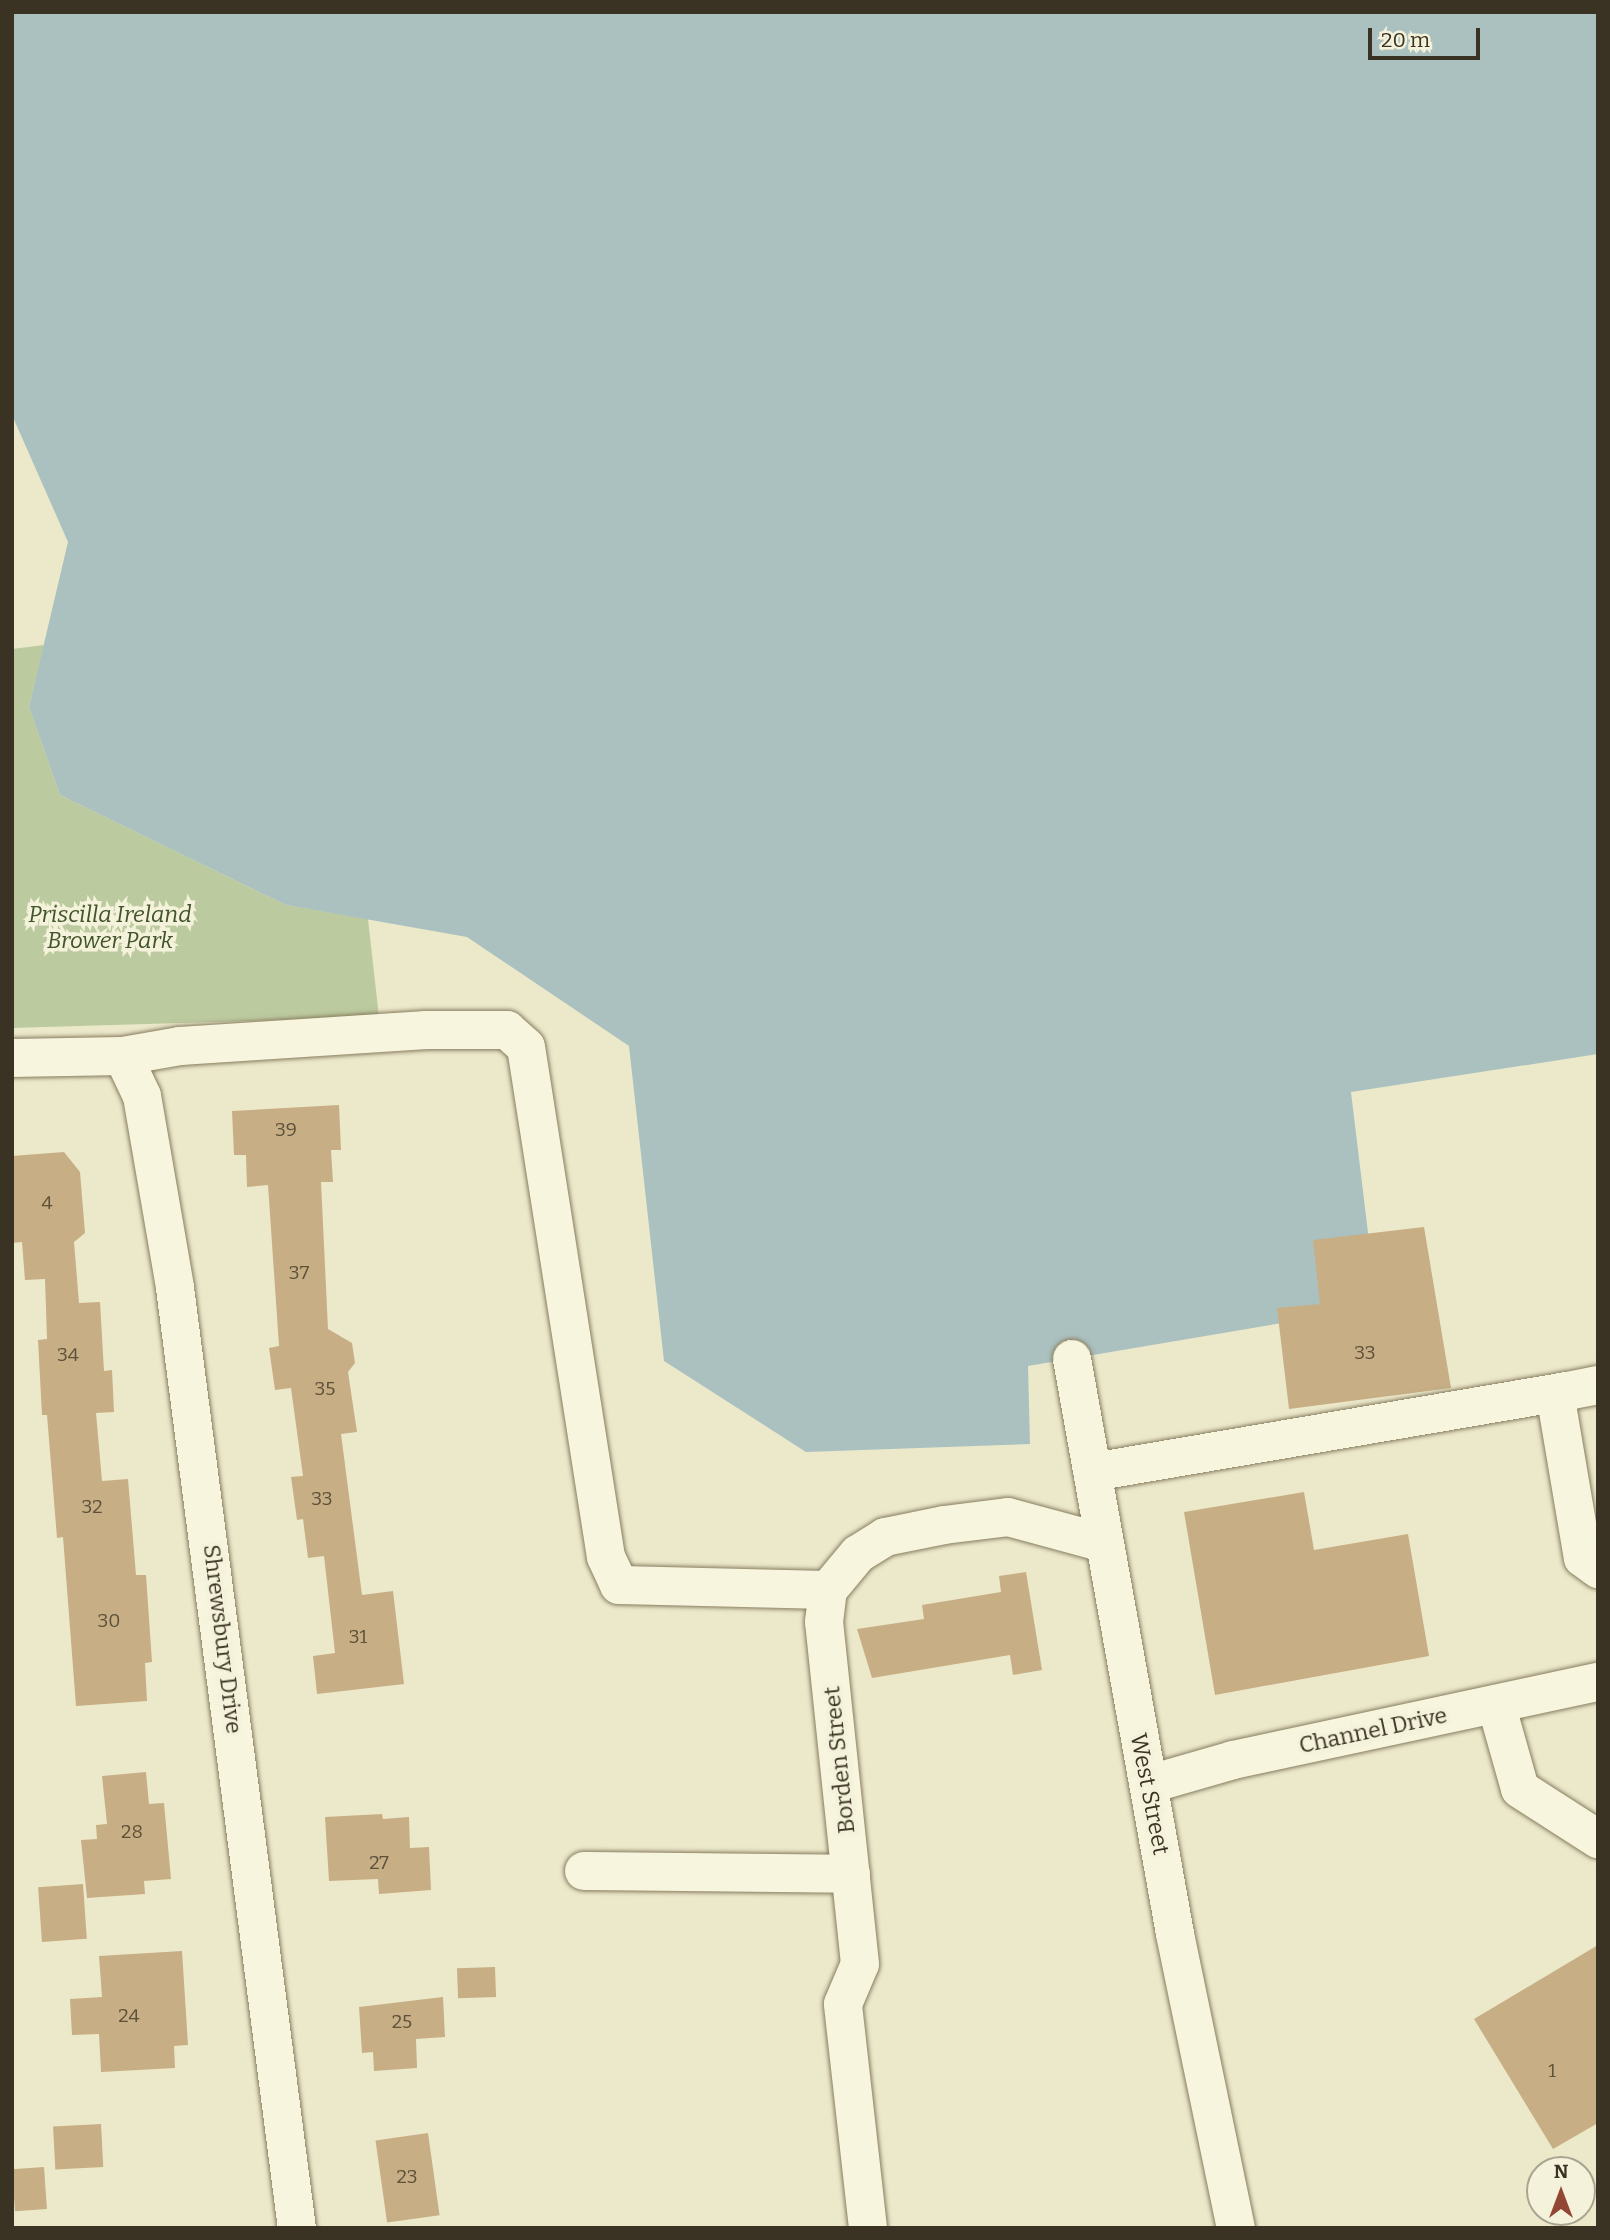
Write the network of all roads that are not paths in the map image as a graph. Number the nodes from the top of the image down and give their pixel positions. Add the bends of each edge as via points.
1 (123, 1056) junction
2 (12, 1058) edge
3 (1072, 1359) dead end
4 (1582, 1388) edge
5 (1093, 1472) junction
6 (1104, 1543) junction
7 (1598, 1569) edge
8 (828, 1590) junction
9 (1598, 1682) edge
10 (1496, 1704) junction
11 (1150, 1784) junction
12 (1598, 1839) edge
13 (584, 1871) dead end
14 (851, 1874) junction
15 (297, 2228) edge
16 (868, 2228) edge
17 (1236, 2228) edge

1 - 2 street
1 - 8 street via 180,1046 507,1030 526,1046 606,1557 619,1586
1 - 15 street, Shrewsbury Drive via 142,1096 175,1288
3 - 5 street, West Street
4 - 5 street
4 - 7 street via 1557,1405 1583,1558
5 - 6 street, West Street
6 - 8 street via 1008,1517 944,1525 885,1537 858,1553
6 - 11 street, West Street
8 - 14 street, Borden Street via 824,1622
9 - 10 street, Channel Drive
10 - 11 street, Channel Drive via 1233,1760
10 - 12 street via 1520,1789
11 - 17 street, West Street
13 - 14 street
14 - 16 street, Borden Street via 860,1964 843,2004

